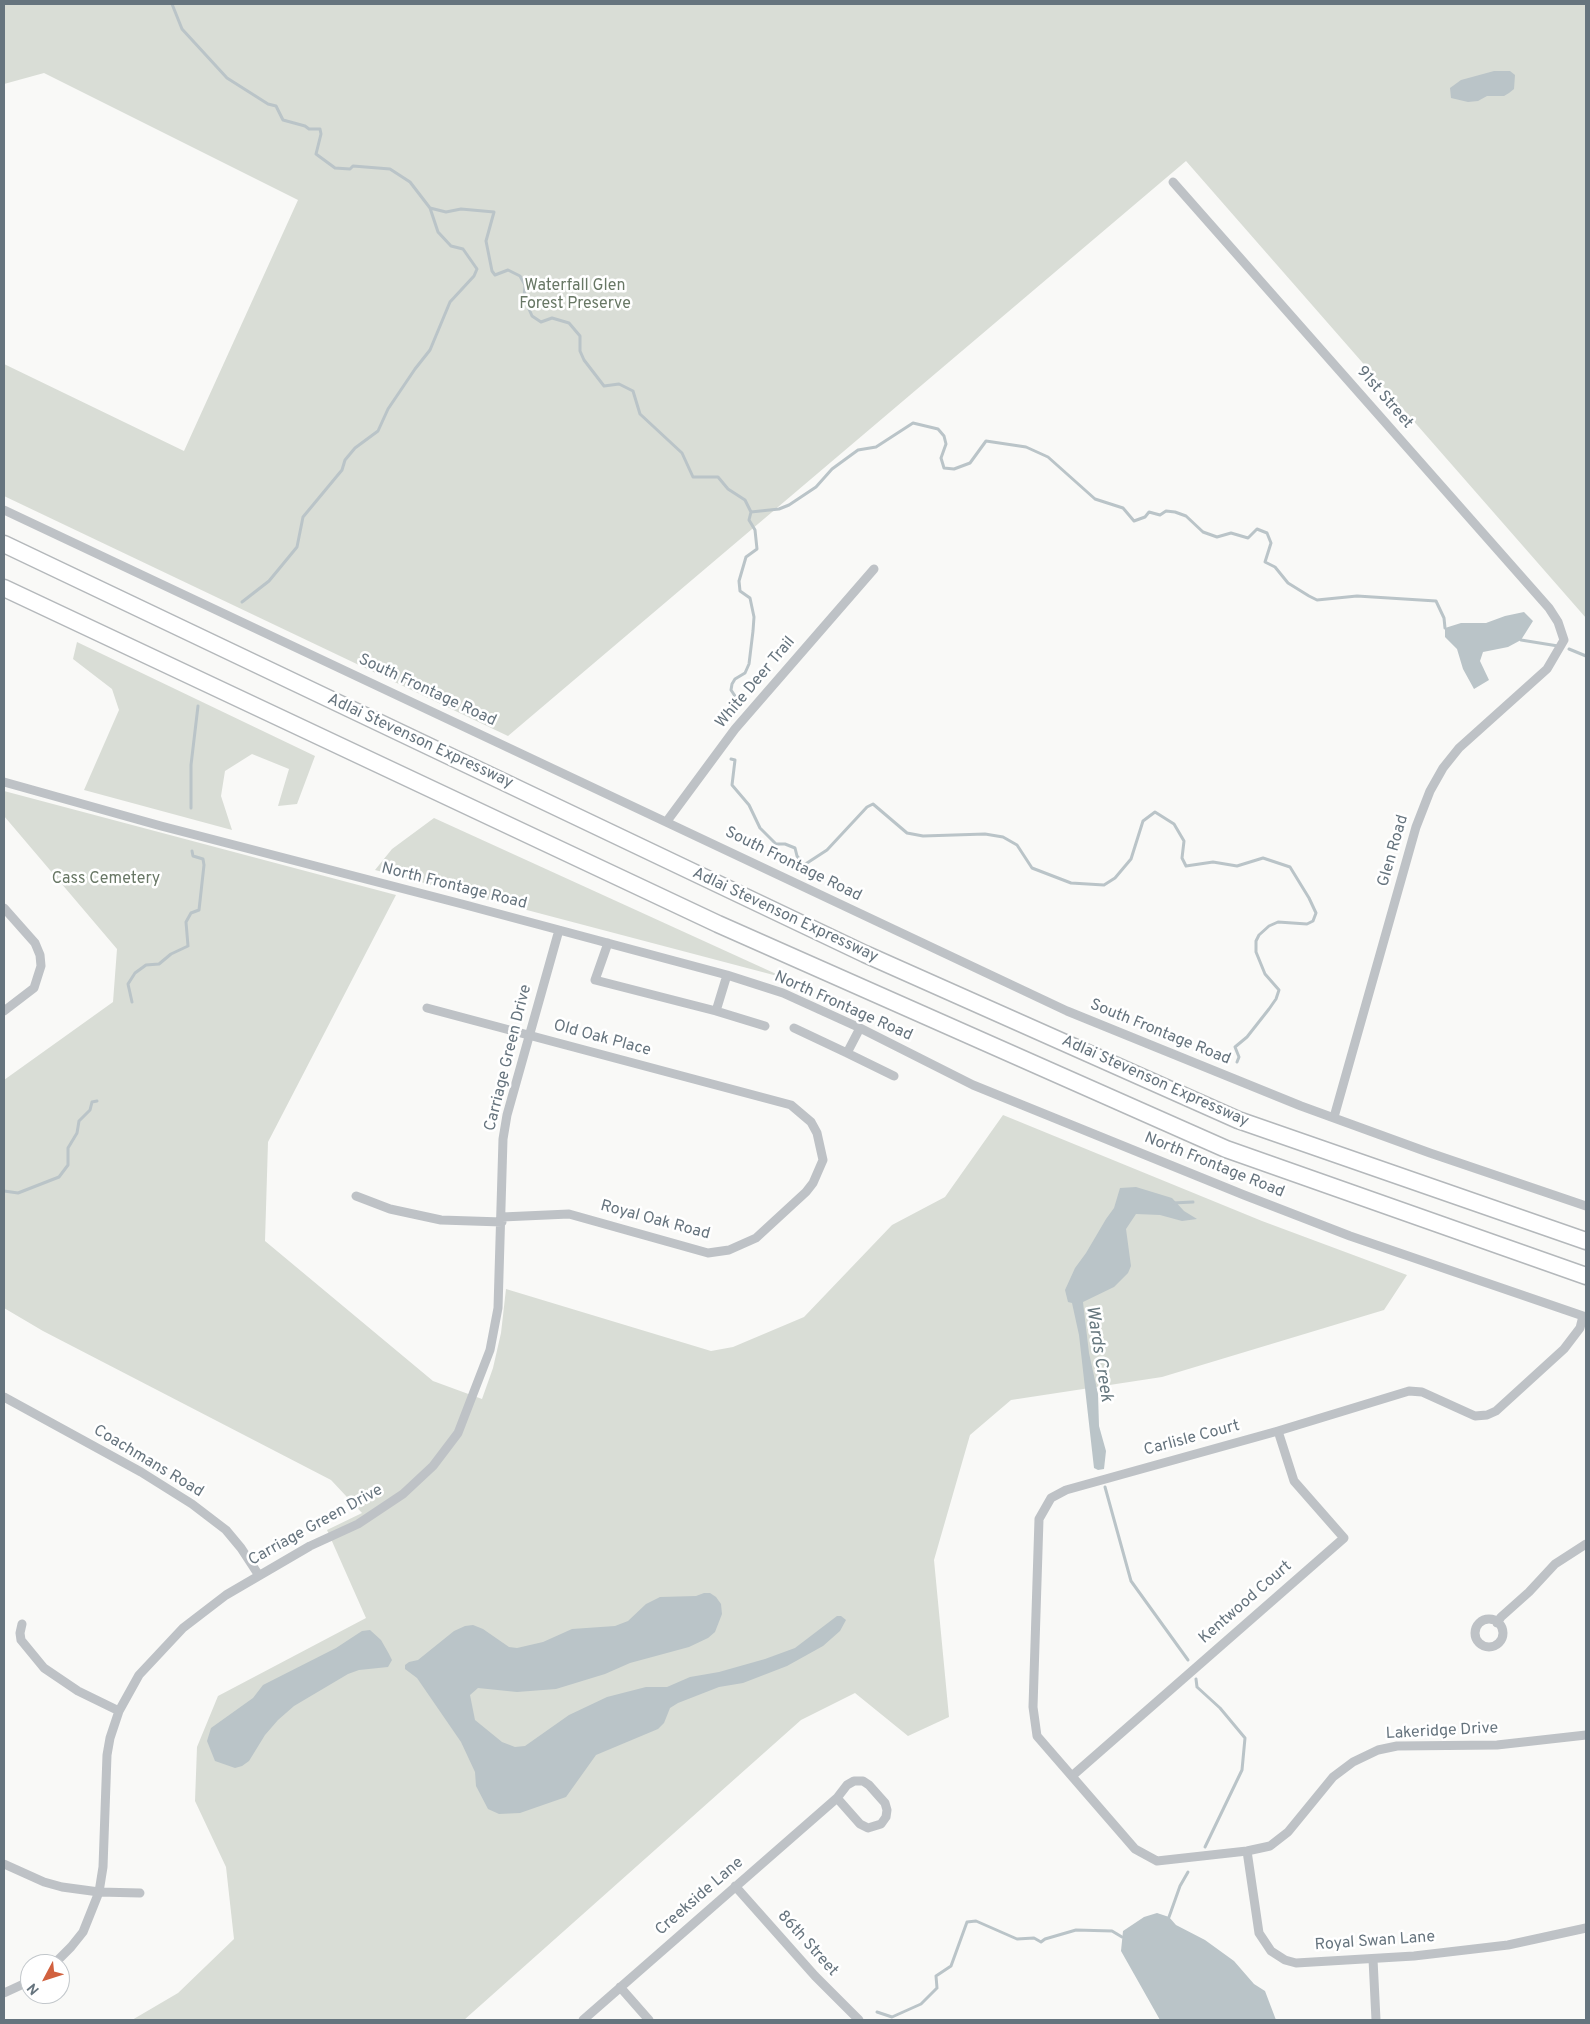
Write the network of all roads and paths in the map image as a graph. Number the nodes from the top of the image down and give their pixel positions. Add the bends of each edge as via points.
1 (1173, 182) dead end
2 (4, 510) edge
3 (4, 544) edge
4 (874, 569) dead end
5 (4, 588) edge
6 (1564, 640) joint
7 (4, 782) edge
8 (667, 820) junction
9 (4, 908) edge
10 (559, 930) junction
11 (608, 943) junction
12 (727, 975) junction
13 (427, 1008) dead end
14 (4, 1011) edge
15 (716, 1011) junction
16 (765, 1026) dead end
17 (794, 1028) dead end
18 (860, 1028) junction
19 (529, 1035) junction
20 (847, 1053) junction
21 (894, 1076) dead end
22 (770, 1098) joint
23 (1334, 1117) junction
24 (356, 1196) dead end
25 (1586, 1206) edge
26 (502, 1219) junction
27 (1586, 1241) edge
28 (1586, 1276) edge
29 (1584, 1316) edge
30 (4, 1397) edge
31 (1278, 1431) junction
32 (1586, 1544) edge
33 (258, 1574) junction
34 (1497, 1622) dead end
35 (22, 1624) dead end
36 (118, 1711) junction
37 (1586, 1735) edge
38 (1072, 1776) junction
39 (837, 1798) junction
40 (1247, 1851) junction
41 (4, 1864) edge
42 (735, 1886) junction
43 (99, 1892) junction
44 (140, 1893) dead end
45 (1586, 1928) edge
46 (65, 1954) edge
47 (1373, 1959) junction
48 (20, 1985) edge
49 (620, 1987) junction
50 (4, 1993) edge
51 (583, 2020) edge
52 (649, 2020) edge
53 (859, 2020) edge
54 (1376, 2020) edge

1 - 6 street, 91st Street via 1549,608
2 - 8 street, South Frontage Road
3 - 27 highway, Adlai Stevenson Expressway via 865,954 1229,1116
4 - 8 street, White Deer Trail via 735,729
5 - 28 highway, Adlai Stevenson Expressway via 718,924 1226,1149
6 - 23 street, Glen Road via 1547,669 1459,748 1430,791 1416,827
7 - 10 street, North Frontage Road
8 - 23 street, South Frontage Road via 924,945 1067,1010
9 - 14 street via 34,944 41,966 34,988
10 - 11 street, North Frontage Road
10 - 19 street, Carriage Green Drive
11 - 12 street, North Frontage Road
11 - 15 street via 595,980
12 - 15 street
12 - 18 street, North Frontage Road via 783,993
13 - 19 street, Old Oak Place
15 - 16 street
17 - 20 street
18 - 20 street
18 - 29 street, North Frontage Road via 973,1085 1244,1195 1350,1236
19 - 22 street, Old Oak Place
19 - 26 street, Carriage Green Drive via 503,1139
20 - 21 street
22 - 26 street, Royal Oak Road via 806,1116 817,1133 823,1160 806,1192 746,1244 708,1253 569,1214
23 - 25 street, South Frontage Road
24 - 26 street, Royal Oak Road via 390,1209 441,1220
26 - 33 street, Carriage Green Drive via 498,1308 490,1350 458,1433 418,1480 384,1508
29 - 31 street, Carlisle Court via 1580,1328 1564,1349 1496,1411 1487,1415 1475,1416 1422,1392 1409,1391
30 - 33 street, Coachmans Road via 192,1504 226,1530
31 - 38 street, Kentwood Court via 1294,1480 1344,1538
31 - 38 street, Carlisle Court via 1066,1490 1046,1504 1039,1519 1033,1720 1037,1736
32 - 34 street via 1555,1564
33 - 36 street, Carriage Green Drive via 183,1628 150,1660
35 - 36 street via 21,1640 44,1668 78,1691
36 - 43 street, Carriage Green Drive via 107,1756 103,1867
37 - 40 street, Lakeridge Drive via 1497,1745 1405,1746 1378,1750 1353,1762 1333,1778 1280,1840 1265,1848
38 - 40 street, Carlisle Court via 1135,1848 1157,1861
39 - 39 street, Creekside Lane via 860,1824 868,1828 881,1824 886,1817 885,1803 863,1781 847,1785
39 - 42 street, Creekside Lane
40 - 47 street, Royal Swan Lane via 1257,1924 1271,1951 1285,1960 1296,1962
41 - 43 street via 44,1882
42 - 49 street, Creekside Lane
42 - 53 street, 86th Street
43 - 44 street
43 - 46 street, Carriage Green Drive via 83,1932
45 - 47 street, Royal Swan Lane via 1508,1945
47 - 54 street
48 - 50 street
49 - 51 street, Creekside Lane
49 - 52 street

